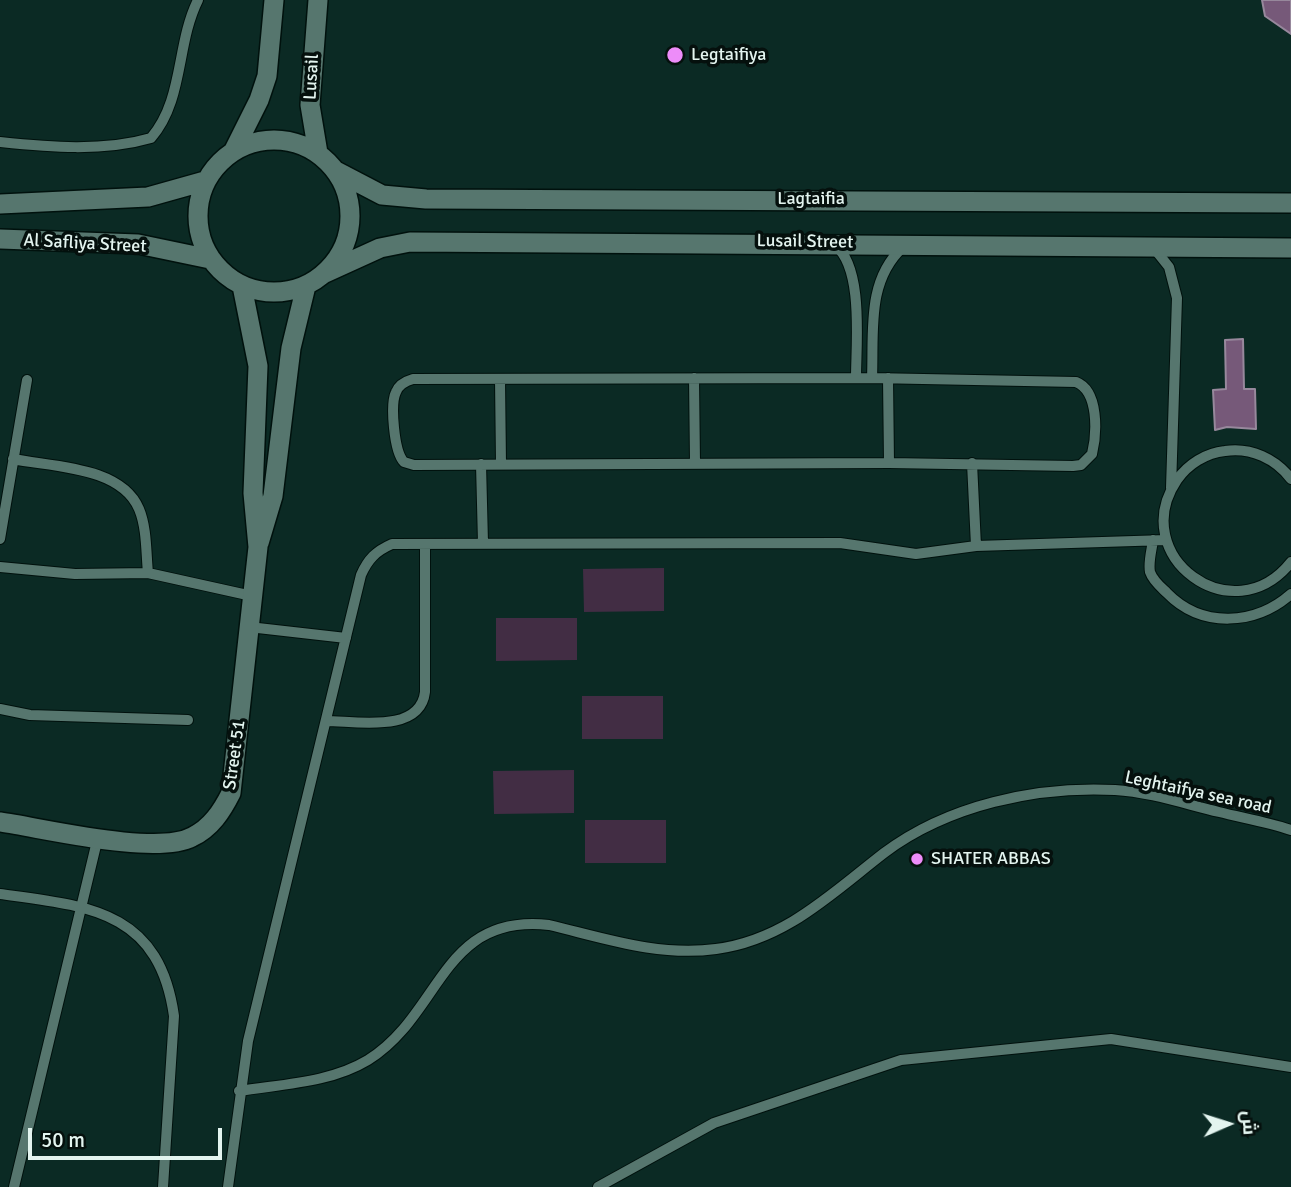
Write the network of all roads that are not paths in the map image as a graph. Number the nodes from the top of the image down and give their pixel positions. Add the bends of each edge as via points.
1 (198, 0) edge
2 (317, 0) edge
3 (271, 1) edge
4 (0, 142) edge
5 (234, 150) junction
6 (318, 153) junction
7 (336, 171) junction
8 (205, 181) junction
9 (1291, 203) edge
10 (0, 204) edge
11 (0, 239) edge
12 (832, 243) junction
13 (913, 243) junction
14 (1153, 246) junction
15 (1291, 248) edge
16 (211, 259) junction
17 (325, 273) junction
18 (242, 286) junction
19 (306, 286) junction
20 (694, 378) junction
21 (856, 378) junction
22 (872, 378) junction
23 (888, 378) junction
24 (500, 379) junction
25 (27, 380) dead end
26 (13, 459) junction
27 (695, 463) junction
28 (889, 463) junction
29 (972, 463) junction
30 (481, 464) junction
31 (501, 464) junction
32 (1291, 479) edge
33 (1171, 489) junction
34 (0, 539) edge
35 (1153, 540) junction
36 (1166, 540) junction
37 (483, 543) junction
38 (425, 544) junction
39 (258, 547) junction
40 (976, 547) junction
41 (1291, 562) edge
42 (0, 566) edge
43 (148, 573) junction
44 (1291, 594) edge
45 (252, 596) junction
46 (249, 626) junction
47 (346, 638) junction
48 (0, 709) edge
49 (188, 720) dead end
50 (326, 721) junction
51 (0, 822) edge
52 (1291, 830) edge
53 (98, 836) junction
54 (0, 894) edge
55 (81, 905) junction
56 (1291, 1067) edge
57 (239, 1091) junction
58 (14, 1187) edge
59 (163, 1187) edge
60 (228, 1187) edge
61 (598, 1187) edge

1 - 4 lane via 171,101 161,127 150,138 99,146
2 - 6 street, Lusail via 310,104
3 - 5 street via 267,76
5 - 6 street via 254,141 276,139 298,142
5 - 8 street
6 - 7 street
7 - 9 street, Lagtaifia via 382,195 426,199
7 - 17 street via 351,213 340,256
8 - 10 street via 148,197
8 - 16 street via 197,221
11 - 16 street, Al Safliya Street via 138,244
12 - 13 street, Lusail Street
12 - 17 street, Lusail Street via 410,242 380,248
12 - 21 lane via 846,259 853,282
13 - 14 street, Lusail Street
13 - 22 lane via 892,257 878,281
14 - 15 street, Lusail Street
14 - 33 lane via 1169,267 1176,290
16 - 18 street
17 - 19 street
18 - 19 street via 263,292
18 - 39 street, Street 51 via 258,366 253,493
19 - 39 street, Street 51 via 290,356 273,496
20 - 21 lane
20 - 24 lane
20 - 27 lane
21 - 22 lane
22 - 23 lane
23 - 28 lane
23 - 29 lane via 1076,382 1087,388 1092,400 1094,446 1087,461 1073,466
24 - 30 lane via 413,379 401,384 394,396 396,447 404,462
24 - 31 lane
25 - 26 lane
26 - 34 lane
26 - 43 lane via 97,475 122,487 139,510
27 - 28 lane
27 - 31 lane
28 - 29 lane
29 - 40 lane
30 - 31 lane
30 - 37 lane
32 - 33 lane via 1262,455 1232,450 1190,465
33 - 36 lane via 1164,514
35 - 36 lane
35 - 40 lane
35 - 44 lane via 1153,577 1173,600 1196,613 1213,618 1246,617 1274,607
36 - 41 lane via 1177,562 1194,579 1224,591 1270,582
37 - 38 lane
37 - 40 lane via 856,544 916,554
38 - 47 lane via 392,544 372,555 361,575
38 - 50 lane via 425,692 421,709 399,720
39 - 45 street, Street 51
42 - 43 lane via 75,574
43 - 45 lane
45 - 46 street, Street 51
46 - 47 lane
46 - 53 street, Street 51 via 235,776 222,810 192,838 172,843 145,844
47 - 50 lane
48 - 49 lane via 30,715
50 - 57 lane
51 - 53 street, Street 51
52 - 57 lane, Leghtaifya sea road via 1117,790 1012,798 914,834 808,914 741,945 670,951 530,923 491,931 458,953 405,1029 367,1060 323,1078
53 - 55 lane
54 - 55 lane
55 - 58 lane
55 - 59 lane via 116,919 134,933 156,960 171,993 174,1040
56 - 61 lane via 1111,1039 901,1060 715,1123
57 - 60 lane

